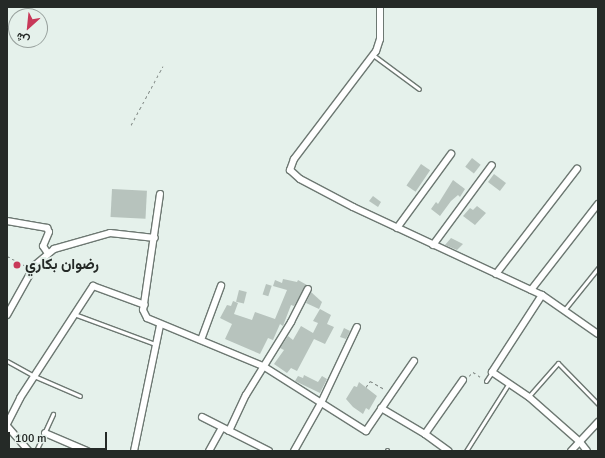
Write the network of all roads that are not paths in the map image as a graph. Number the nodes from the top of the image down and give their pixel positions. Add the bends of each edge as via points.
1 (380, 7) edge
2 (373, 55) junction
3 (418, 89) dead end
4 (451, 154) dead end
5 (492, 165) dead end
6 (577, 169) dead end
7 (160, 194) dead end
8 (598, 204) edge
9 (7, 221) edge
10 (397, 228) junction
11 (155, 238) junction
12 (433, 245) junction
13 (47, 252) junction
14 (598, 268) edge
15 (496, 274) junction
16 (221, 286) dead end
17 (308, 289) dead end
18 (531, 290) junction
19 (542, 295) junction
20 (144, 305) junction
21 (565, 309) junction
22 (74, 314) junction
23 (7, 315) edge
24 (160, 325) junction
25 (357, 327) dead end
26 (597, 331) edge
27 (201, 340) junction
28 (155, 344) junction
29 (7, 361) edge
30 (414, 361) dead end
31 (263, 366) junction
32 (492, 372) junction
33 (34, 376) junction
34 (464, 380) road end
35 (486, 381) road end
36 (509, 383) junction
37 (80, 396) dead end
38 (529, 397) junction
39 (321, 403) junction
40 (598, 404) edge
41 (382, 408) junction
42 (9, 413) edge
43 (53, 414) dead end
44 (202, 417) dead end
45 (598, 422) edge
46 (7, 425) edge
47 (222, 428) junction
48 (229, 431) junction
49 (45, 433) junction
50 (425, 434) junction
51 (580, 442) junction
52 (29, 451) edge
53 (36, 451) edge
54 (87, 451) edge
55 (134, 451) edge
56 (209, 451) edge
57 (269, 451) edge
58 (294, 451) edge
59 (448, 451) edge
60 (466, 451) edge
61 (571, 451) edge
62 (587, 451) edge

1 - 2 street via 380,39
2 - 3 lane
2 - 10 street via 294,159 290,170 300,179
4 - 10 street
5 - 12 street
6 - 15 street
7 - 11 street
8 - 18 street
9 - 13 street via 47,228 49,232 43,246
10 - 12 street
11 - 13 street via 110,233 69,243
11 - 20 street
12 - 15 street
13 - 23 street via 32,269
14 - 21 lane
15 - 18 street
16 - 27 street
17 - 31 street
18 - 19 street
19 - 21 street
19 - 32 street
20 - 22 street via 93,286
20 - 24 street via 144,316
21 - 26 street
22 - 28 lane
22 - 33 street
24 - 27 street
24 - 28 street
25 - 39 street
27 - 31 street
28 - 55 street
29 - 33 lane
30 - 41 street
31 - 39 street
31 - 48 street
32 - 35 lane
32 - 36 street
33 - 37 lane
33 - 42 street
34 - 50 street
36 - 38 street
36 - 60 lane
38 - 40 lane via 558,363
38 - 51 street
39 - 41 street via 366,431
39 - 58 street
41 - 50 street
42 - 46 street
43 - 49 lane
44 - 47 street
45 - 51 street
46 - 52 street
47 - 48 street
47 - 56 street
48 - 57 street
49 - 53 lane
49 - 54 street
50 - 59 street
51 - 61 street
51 - 62 street

